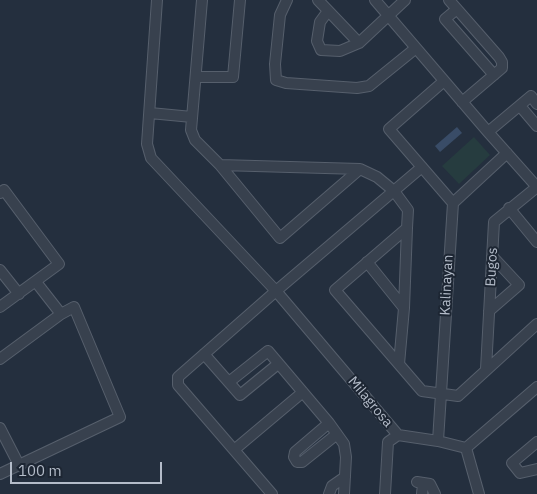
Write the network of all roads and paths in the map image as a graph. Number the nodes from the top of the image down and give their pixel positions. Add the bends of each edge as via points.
1 (157, 0) edge
2 (202, 0) edge
3 (240, 0) edge
4 (287, 0) edge
5 (318, 0) edge
6 (375, 0) edge
7 (405, 0) edge
8 (449, 0) edge
9 (457, 9) junction
10 (328, 11) junction
11 (388, 15) junction
12 (359, 43) junction
13 (416, 48) junction
14 (494, 75) junction
15 (196, 77) junction
16 (444, 81) junction
17 (462, 102) junction
18 (537, 104) edge
19 (520, 106) junction
20 (150, 113) junction
21 (192, 116) junction
22 (537, 126) edge
23 (488, 132) junction
24 (507, 153) junction
25 (220, 165) junction
26 (422, 167) junction
27 (360, 169) junction
28 (537, 186) edge
29 (394, 191) junction
30 (0, 193) edge
31 (453, 203) junction
32 (509, 208) junction
33 (407, 228) junction
34 (537, 242) edge
35 (492, 256) junction
36 (368, 262) junction
37 (0, 270) edge
38 (36, 282) junction
39 (276, 291) junction
40 (19, 294) junction
41 (0, 307) edge
42 (404, 308) junction
43 (489, 311) junction
44 (61, 314) junction
45 (537, 324) edge
46 (204, 354) junction
47 (0, 359) edge
48 (278, 364) junction
49 (399, 364) junction
50 (486, 369) junction
51 (229, 382) junction
52 (537, 387) edge
53 (303, 392) junction
54 (440, 394) junction
55 (328, 423) junction
56 (0, 428) edge
57 (337, 434) junction
58 (398, 434) junction
59 (438, 441) junction
60 (537, 442) edge
61 (466, 448) junction
62 (234, 450) junction
63 (19, 465) junction
64 (537, 468) edge
65 (0, 474) edge
66 (345, 477) junction
67 (272, 494) edge
68 (329, 494) edge
69 (344, 494) edge
70 (385, 494) edge
71 (422, 494) edge
72 (435, 494) edge
73 (479, 494) edge

1 - 20 street, Milagrosa
2 - 15 street
3 - 15 street via 233,77
4 - 13 street via 280,15 276,80 357,88 369,86
5 - 10 street
6 - 11 street
7 - 11 street
8 - 9 street
9 - 14 street via 502,62 502,68
9 - 14 street via 446,19
10 - 12 street
10 - 12 street via 320,22 316,41 322,50 340,50
11 - 12 street
11 - 13 street
13 - 16 street
14 - 17 street
15 - 21 street
16 - 17 street
16 - 26 street via 389,129
17 - 23 street
18 - 19 street via 531,96
19 - 22 street
19 - 23 street
20 - 21 street
20 - 39 street, Milagrosa via 147,144 151,158
21 - 25 street via 191,130 195,140
23 - 24 street
24 - 28 street
24 - 31 street
25 - 27 street
25 - 27 street via 280,238
26 - 29 street
26 - 31 street
27 - 29 street
28 - 32 street, Bugos
29 - 33 street via 408,210
29 - 39 street
30 - 38 street via 4,190 59,264
31 - 54 street, Kalinayan
32 - 34 street
32 - 35 street, Bugos via 494,222
33 - 36 street
33 - 42 street
35 - 43 street, Bugos
35 - 43 street via 519,285
36 - 42 street
36 - 49 street via 335,290
37 - 40 street
38 - 40 street
38 - 44 street
39 - 46 street
39 - 58 street, Milagrosa
40 - 41 street
42 - 49 street
43 - 50 street, Bugos
44 - 47 street
44 - 63 street via 74,307 120,417
45 - 50 street
46 - 51 street
46 - 62 street via 178,378 178,384
48 - 51 street via 240,395
48 - 51 street via 268,351
48 - 53 street
49 - 54 street via 422,391
50 - 54 street via 458,396
52 - 61 street
53 - 55 street
53 - 62 street
54 - 59 street, Kalinayan
55 - 57 street
55 - 57 street via 295,452 297,462 302,462
56 - 63 street
57 - 66 street via 344,444
58 - 59 street, Milagrosa
58 - 70 street via 388,442
59 - 61 street, Milagrosa
60 - 64 street via 512,463 520,473
61 - 73 street
62 - 67 street
63 - 65 street
66 - 68 street via 332,486
66 - 69 street
71 - 72 street via 420,482 430,484

